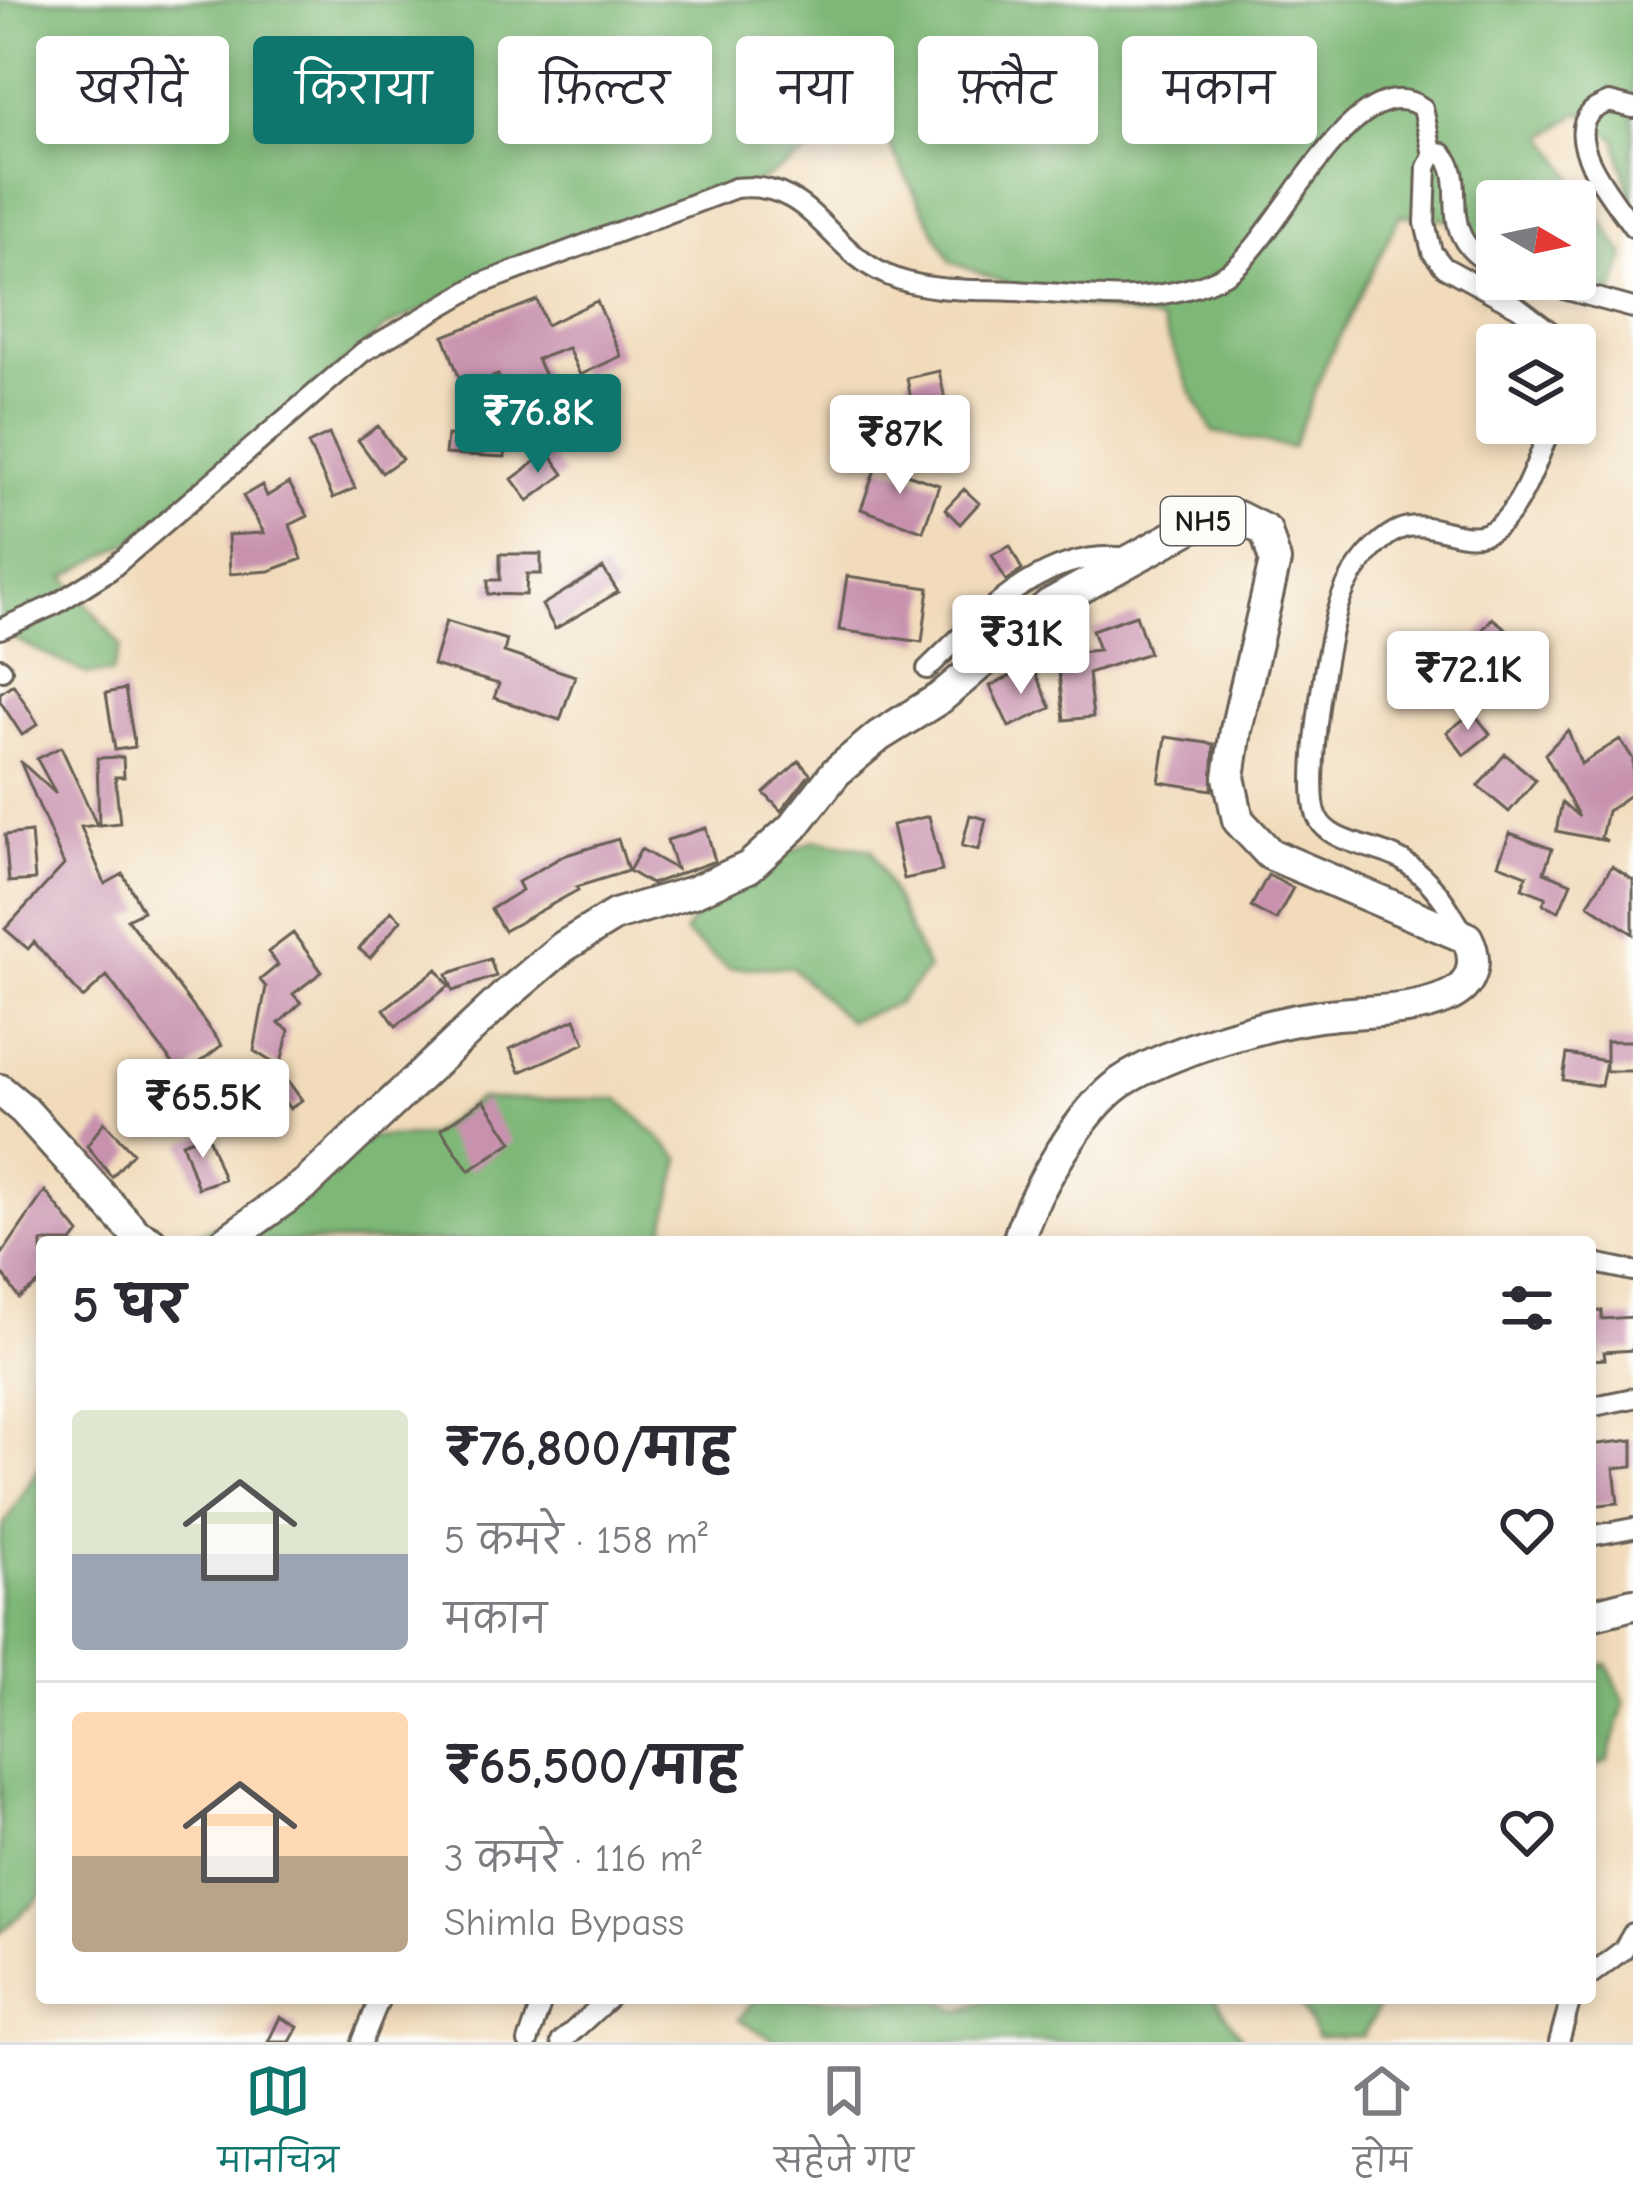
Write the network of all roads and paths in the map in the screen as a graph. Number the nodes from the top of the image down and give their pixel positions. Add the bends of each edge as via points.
1 (1633, 108) edge
2 (1433, 155) junction
3 (1633, 226) edge
4 (1476, 251) edge
5 (1596, 298) edge
6 (1633, 308) edge
7 (1540, 324) edge
8 (1543, 444) edge
9 (1129, 558) junction
10 (0, 629) edge
11 (927, 670) dead end
12 (1467, 938) junction
13 (0, 1090) edge
14 (140, 1236) edge
15 (233, 1236) edge
16 (1020, 1236) edge
17 (1596, 1263) edge
18 (1633, 1270) edge
19 (1633, 1398) edge
20 (1596, 1406) edge
21 (1633, 1528) edge
22 (1596, 1535) edge
23 (1633, 1604) edge
24 (1596, 1613) edge
25 (1633, 1933) edge
26 (1596, 1970) edge
27 (378, 2004) edge
28 (541, 2004) edge
29 (602, 2004) edge
30 (1569, 2004) edge
31 (362, 2042) edge
32 (528, 2042) edge
33 (561, 2042) edge
34 (1559, 2042) edge

1 - 3 street via 1609,102 1589,112 1582,133 1587,156
2 - 4 street via 1442,153 1453,166 1453,216
2 - 7 street via 1425,223 1432,252
2 - 10 street via 1424,108 1392,98 1360,114 1315,162 1231,271 1144,298 912,285 857,256 785,191 735,188 480,284 363,352 110,570
5 - 6 street
8 - 12 street via 1498,526 1465,535 1407,526 1356,572 1341,597 1313,762 1318,818 1327,830 1402,860 1448,903
9 - 11 street via 1087,556 1026,584
9 - 12 highway, NH5 via 1204,520 1238,517 1266,531 1275,561 1229,777 1238,820 1270,854
9 - 15 highway, NH5 via 1049,605 940,698 879,736 749,867 615,915 563,947 307,1183
12 - 16 highway via 1475,956 1471,977 1450,997 1288,1020 1119,1084 1080,1126
13 - 14 highway
17 - 18 street
19 - 20 street
21 - 22 street
23 - 24 highway
25 - 26 street
27 - 31 street
28 - 32 street
29 - 33 street
30 - 34 street

